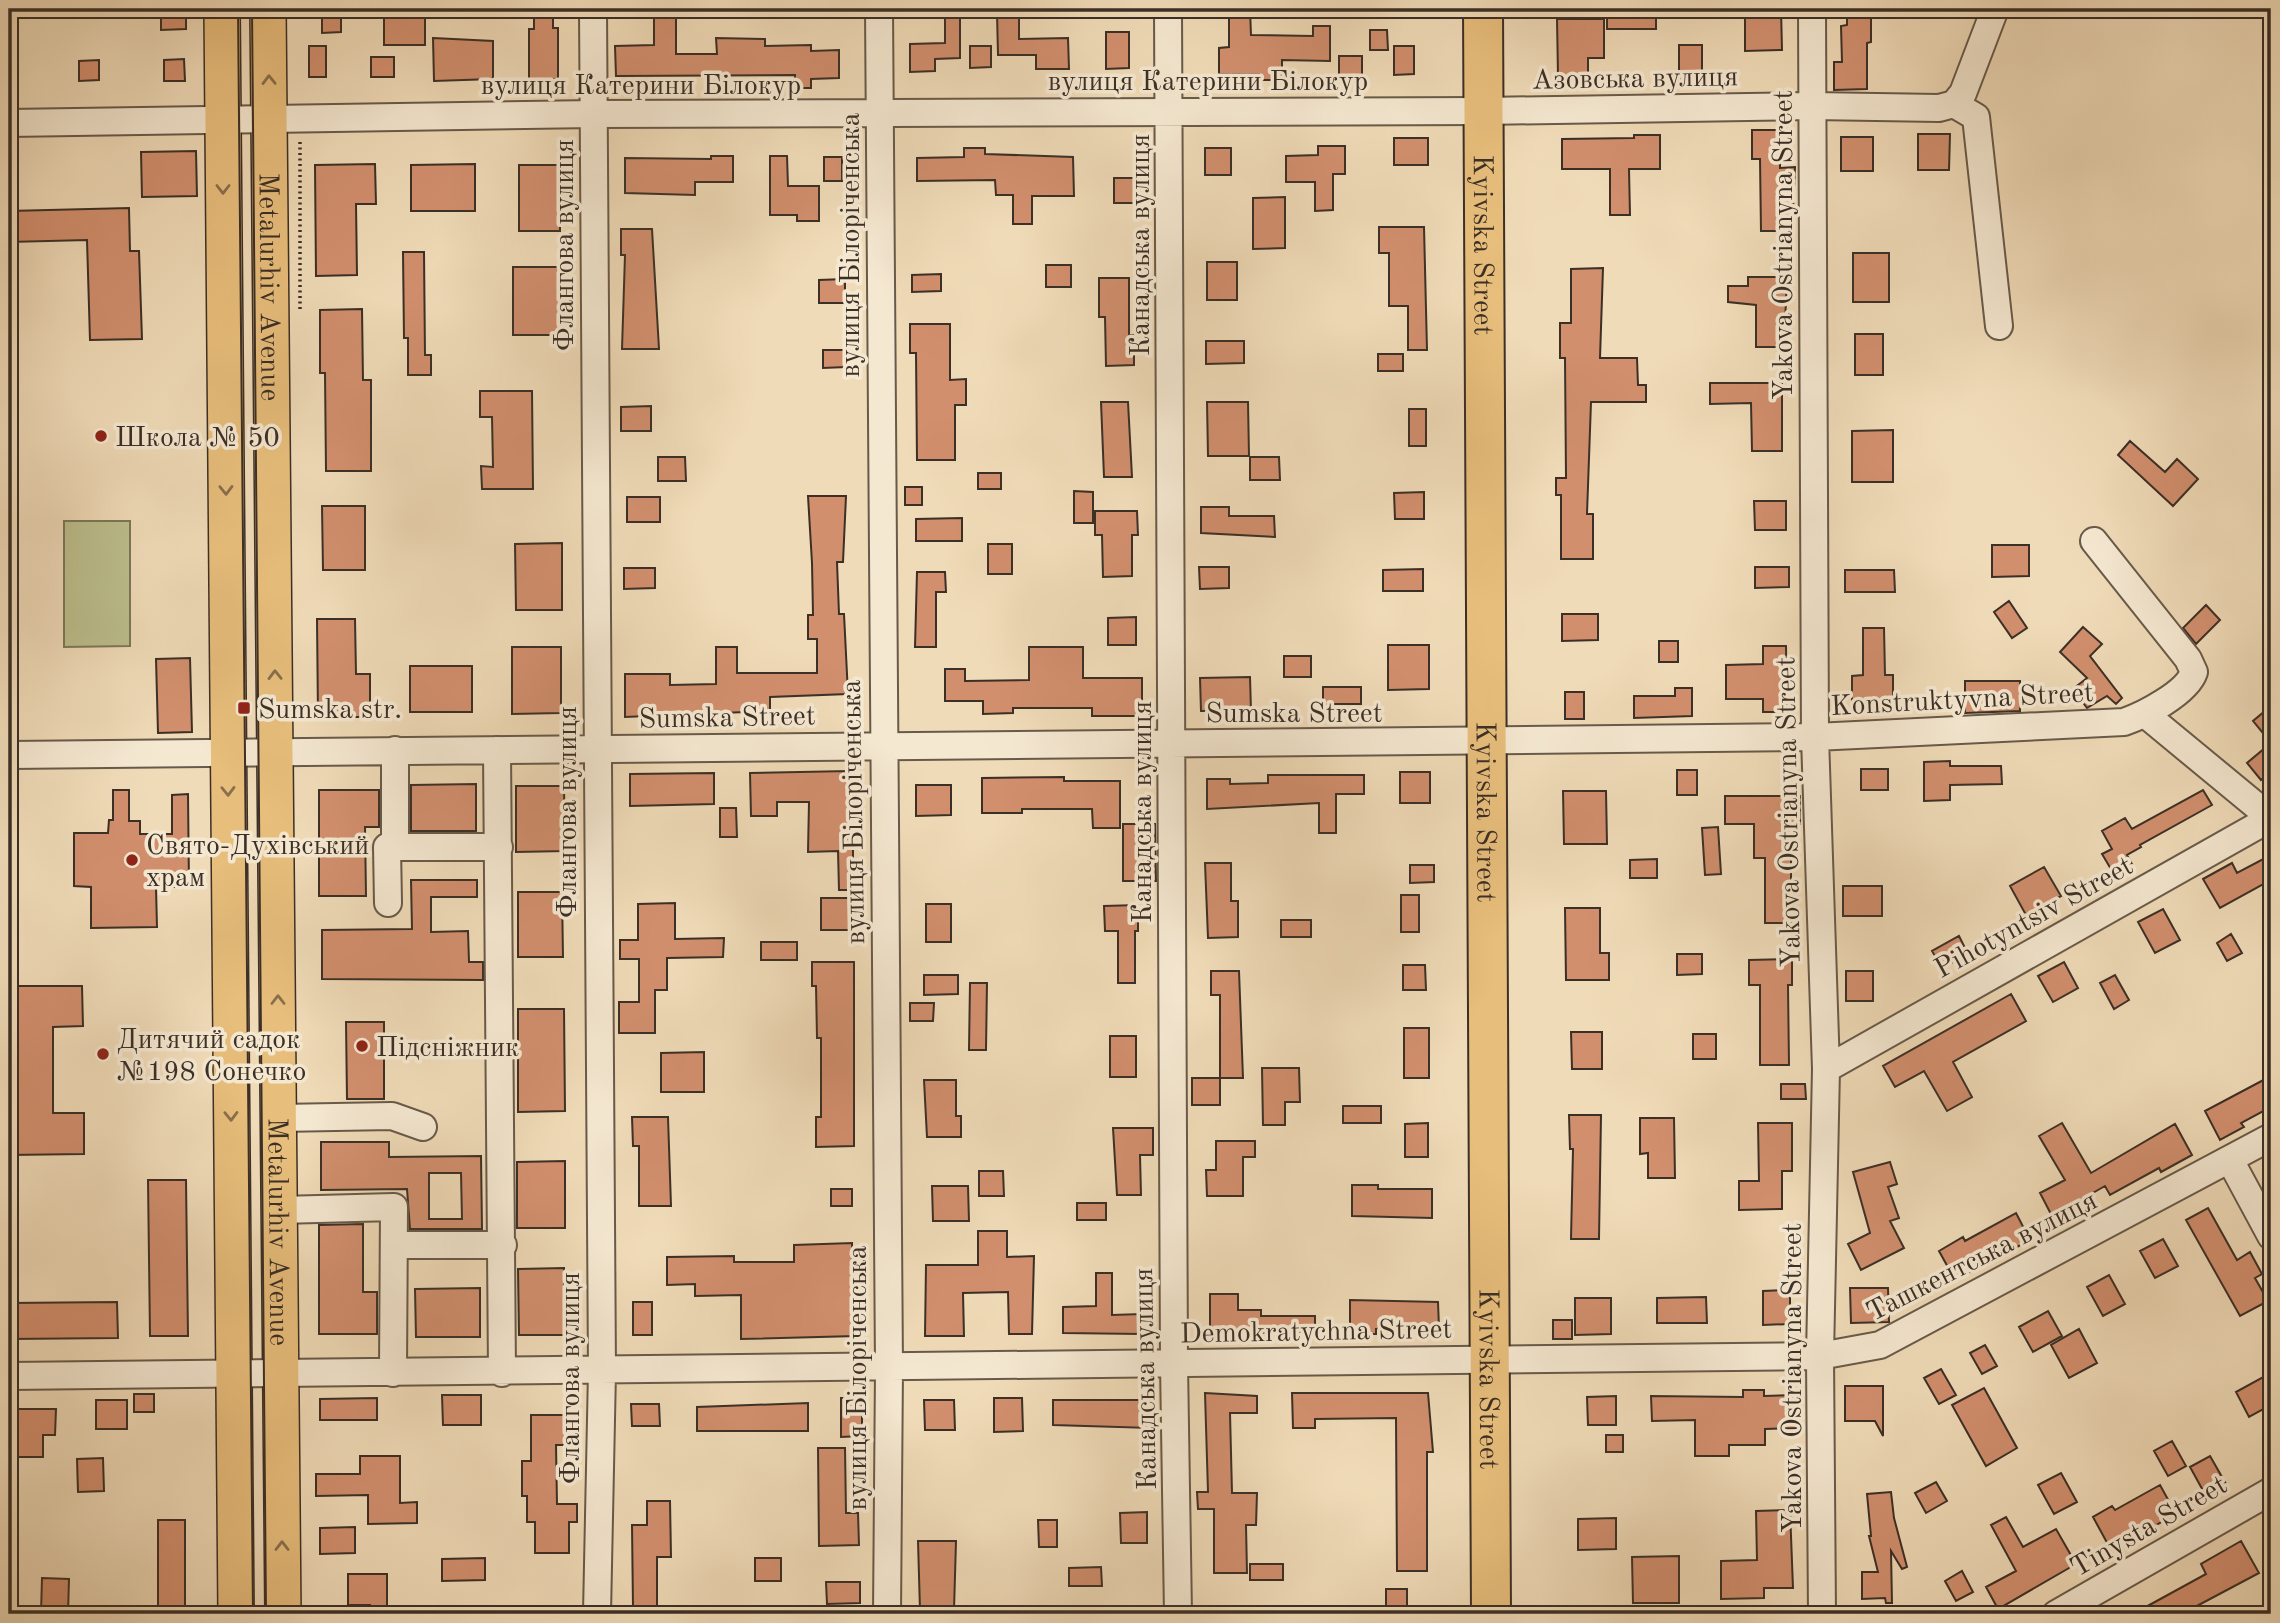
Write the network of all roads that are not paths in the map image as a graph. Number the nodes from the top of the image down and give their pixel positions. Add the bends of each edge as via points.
1 (222, 9) edge
2 (268, 9) edge
3 (593, 9) edge
4 (879, 9) edge
5 (1168, 9) edge
6 (1483, 9) edge
7 (1812, 9) edge
8 (1995, 9) edge
9 (1954, 104) junction
10 (1813, 106) junction
11 (1170, 110) junction
12 (1484, 111) junction
13 (594, 114) junction
14 (880, 114) junction
15 (270, 120) junction
16 (223, 121) junction
17 (9, 123) edge
18 (1999, 326) dead end
19 (2094, 541) dead end
20 (2144, 714) junction
21 (1815, 737) junction
22 (1488, 742) junction
23 (1172, 744) junction
24 (883, 746) junction
25 (395, 750) junction
26 (497, 750) junction
27 (596, 750) junction
28 (228, 752) junction
29 (276, 752) junction
30 (9, 755) edge
31 (2271, 818) edge
32 (395, 847) junction
33 (499, 847) junction
34 (388, 903) dead end
35 (1826, 1069) junction
36 (279, 1118) junction
37 (423, 1127) dead end
38 (2271, 1137) edge
39 (2230, 1160) junction
40 (280, 1210) junction
41 (2271, 1236) edge
42 (396, 1245) junction
43 (503, 1245) junction
44 (1820, 1356) junction
45 (1489, 1360) junction
46 (1174, 1364) junction
47 (889, 1368) junction
48 (602, 1371) junction
49 (393, 1373) junction
50 (502, 1373) junction
51 (234, 1375) junction
52 (281, 1375) junction
53 (9, 1376) edge
54 (2271, 1491) edge
55 (236, 1614) edge
56 (283, 1614) edge
57 (597, 1614) edge
58 (887, 1614) edge
59 (1178, 1614) edge
60 (1491, 1614) edge
61 (1822, 1614) edge
62 (2056, 1614) edge

1 - 16 main road, Metalurhiv Avenue
15 -> 2 main road, Metalurhiv Avenue
3 - 13 street, Флангова вулиця
4 - 14 street, вулиця Білоріченська
5 - 11 street, Канадська вулиця
6 - 12 highway, Kyivska Street
7 - 10 street, Yakova Ostrianyna Street
8 - 9 street via 1963,93
9 - 10 street, Азовська вулиця via 1939,108
9 - 18 street via 1976,117
10 - 12 street, Азовська вулиця
10 - 21 street, Yakova Ostrianyna Street
11 - 12 street, вулиця Катерини Білокур
11 - 14 street, вулиця Катерини Білокур
11 - 23 street, Канадська вулиця
12 - 22 highway, Kyivska Street
13 - 14 street, вулиця Катерини Білокур
13 - 15 street, вулиця Катерини Білокур
13 - 27 street, Флангова вулиця
14 - 24 street, вулиця Білоріченська
15 - 16 street, вулиця Катерини Білокур
29 -> 15 main road, Metalurhiv Avenue
16 - 17 street, вулиця Катерини Білокур
16 -> 28 main road, Metalurhiv Avenue
19 - 20 street, Konstruktyvna Street via 2194,672 2191,681
20 - 21 street, Konstruktyvna Street via 2124,722
20 - 31 street
21 - 22 street, Konstruktyvna Street
21 - 35 street, Yakova Ostrianyna Street
22 - 23 street, Sumska Street
22 - 45 highway, Kyivska Street
23 - 24 street, Sumska Street
23 - 46 street, Канадська вулиця
24 - 27 street, Sumska Street
24 - 47 street, вулиця Білоріченська
25 - 26 street, Sumska Street
25 - 29 street, Sumska Street
25 - 32 street
26 - 27 street, Sumska Street
26 - 33 street
27 - 48 street, Флангова вулиця
28 - 29 street, Sumska Street
28 - 30 street, Sumska Street
28 -> 51 main road, Metalurhiv Avenue
36 -> 29 main road, Metalurhiv Avenue
31 - 35 street, Pihotyntsiv Street
32 - 33 street
32 - 34 street via 387,847
33 - 43 street
35 - 44 street, Yakova Ostrianyna Street
36 - 37 street via 392,1116
36 - 40 main road, Metalurhiv Avenue
38 - 39 street, Ташкентська вулиця
39 - 41 street
39 - 44 street, Ташкентська вулиця via 1880,1345
40 - 42 street via 394,1207
40 - 52 main road, Metalurhiv Avenue
42 - 43 street
42 - 49 street
43 - 50 street
44 - 45 street, Ташкентська вулиця
44 - 61 street, Yakova Ostrianyna Street
45 - 46 street, Demokratychna Street
45 - 60 highway, Kyivska Street
46 - 47 street, Demokratychna Street
46 - 59 street, Канадська вулиця
47 - 48 street, Demokratychna Street
47 - 58 street, вулиця Білоріченська
48 - 50 street, Demokratychna Street
48 - 57 street, Флангова вулиця
49 - 50 street, Demokratychna Street
49 - 52 street, Demokratychna Street
51 - 52 street, Demokratychna Street
51 - 53 street, Demokratychna Street
51 - 55 main road, Metalurhiv Avenue
56 -> 52 main road, Metalurhiv Avenue
54 - 62 street, Tinysta Street

